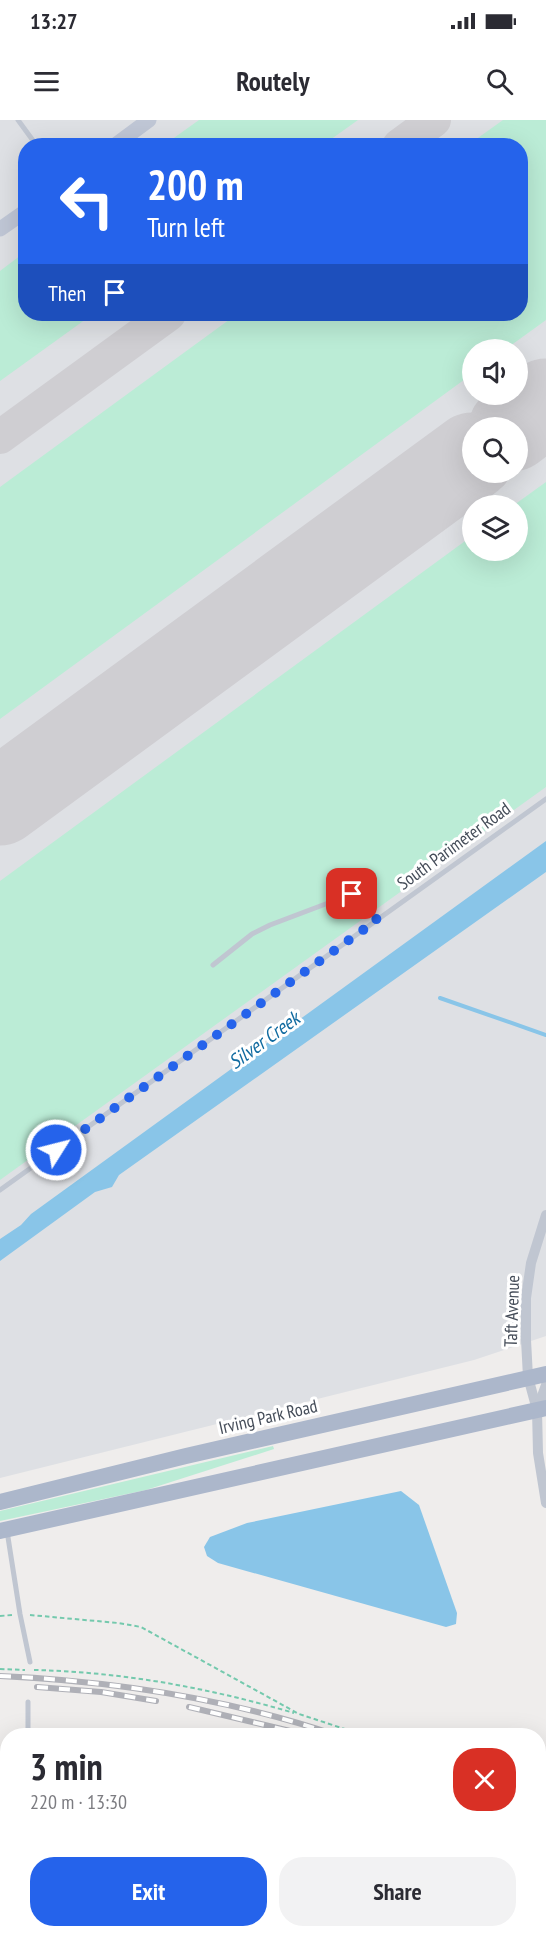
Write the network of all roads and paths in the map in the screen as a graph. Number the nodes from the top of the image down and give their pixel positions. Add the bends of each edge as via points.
1 (18, 120) edge
2 (149, 120) edge
3 (31, 138) edge
4 (125, 138) edge
5 (18, 216) edge
6 (0, 229) edge
7 (546, 799) edge
8 (377, 920) junction
9 (213, 965) dead end
10 (0, 1190) edge
11 (546, 1215) edge
12 (546, 1374) edge
13 (528, 1377) junction
14 (546, 1385) edge
15 (541, 1409) edge
16 (0, 1502) edge
17 (546, 1503) edge
18 (3, 1530) edge
19 (20, 1614) junction
20 (30, 1662) dead end
21 (0, 1669) edge
22 (28, 1702) dead end
23 (300, 1714) junction
24 (28, 1728) edge
25 (342, 1728) edge

1 - 3 lane
2 - 4 street
5 - 6 street
7 - 8 lane, South Parimeter Road
8 - 9 lane via 362,899 352,894 252,934
8 - 10 lane, South Parimeter Road
11 - 13 street, Taft Avenue via 531,1263 526,1298
12 - 13 main road, Irving Park Road
13 - 15 street, Taft Avenue
13 - 16 main road, Irving Park Road
14 - 15 street, Taft Avenue
15 - 17 street, Taft Avenue via 538,1453
15 - 18 main road
18 - 19 lane
19 - 20 lane
19 - 23 path via 141,1628
21 - 23 path via 82,1671 139,1678 212,1691
22 - 24 lane
23 - 25 path

